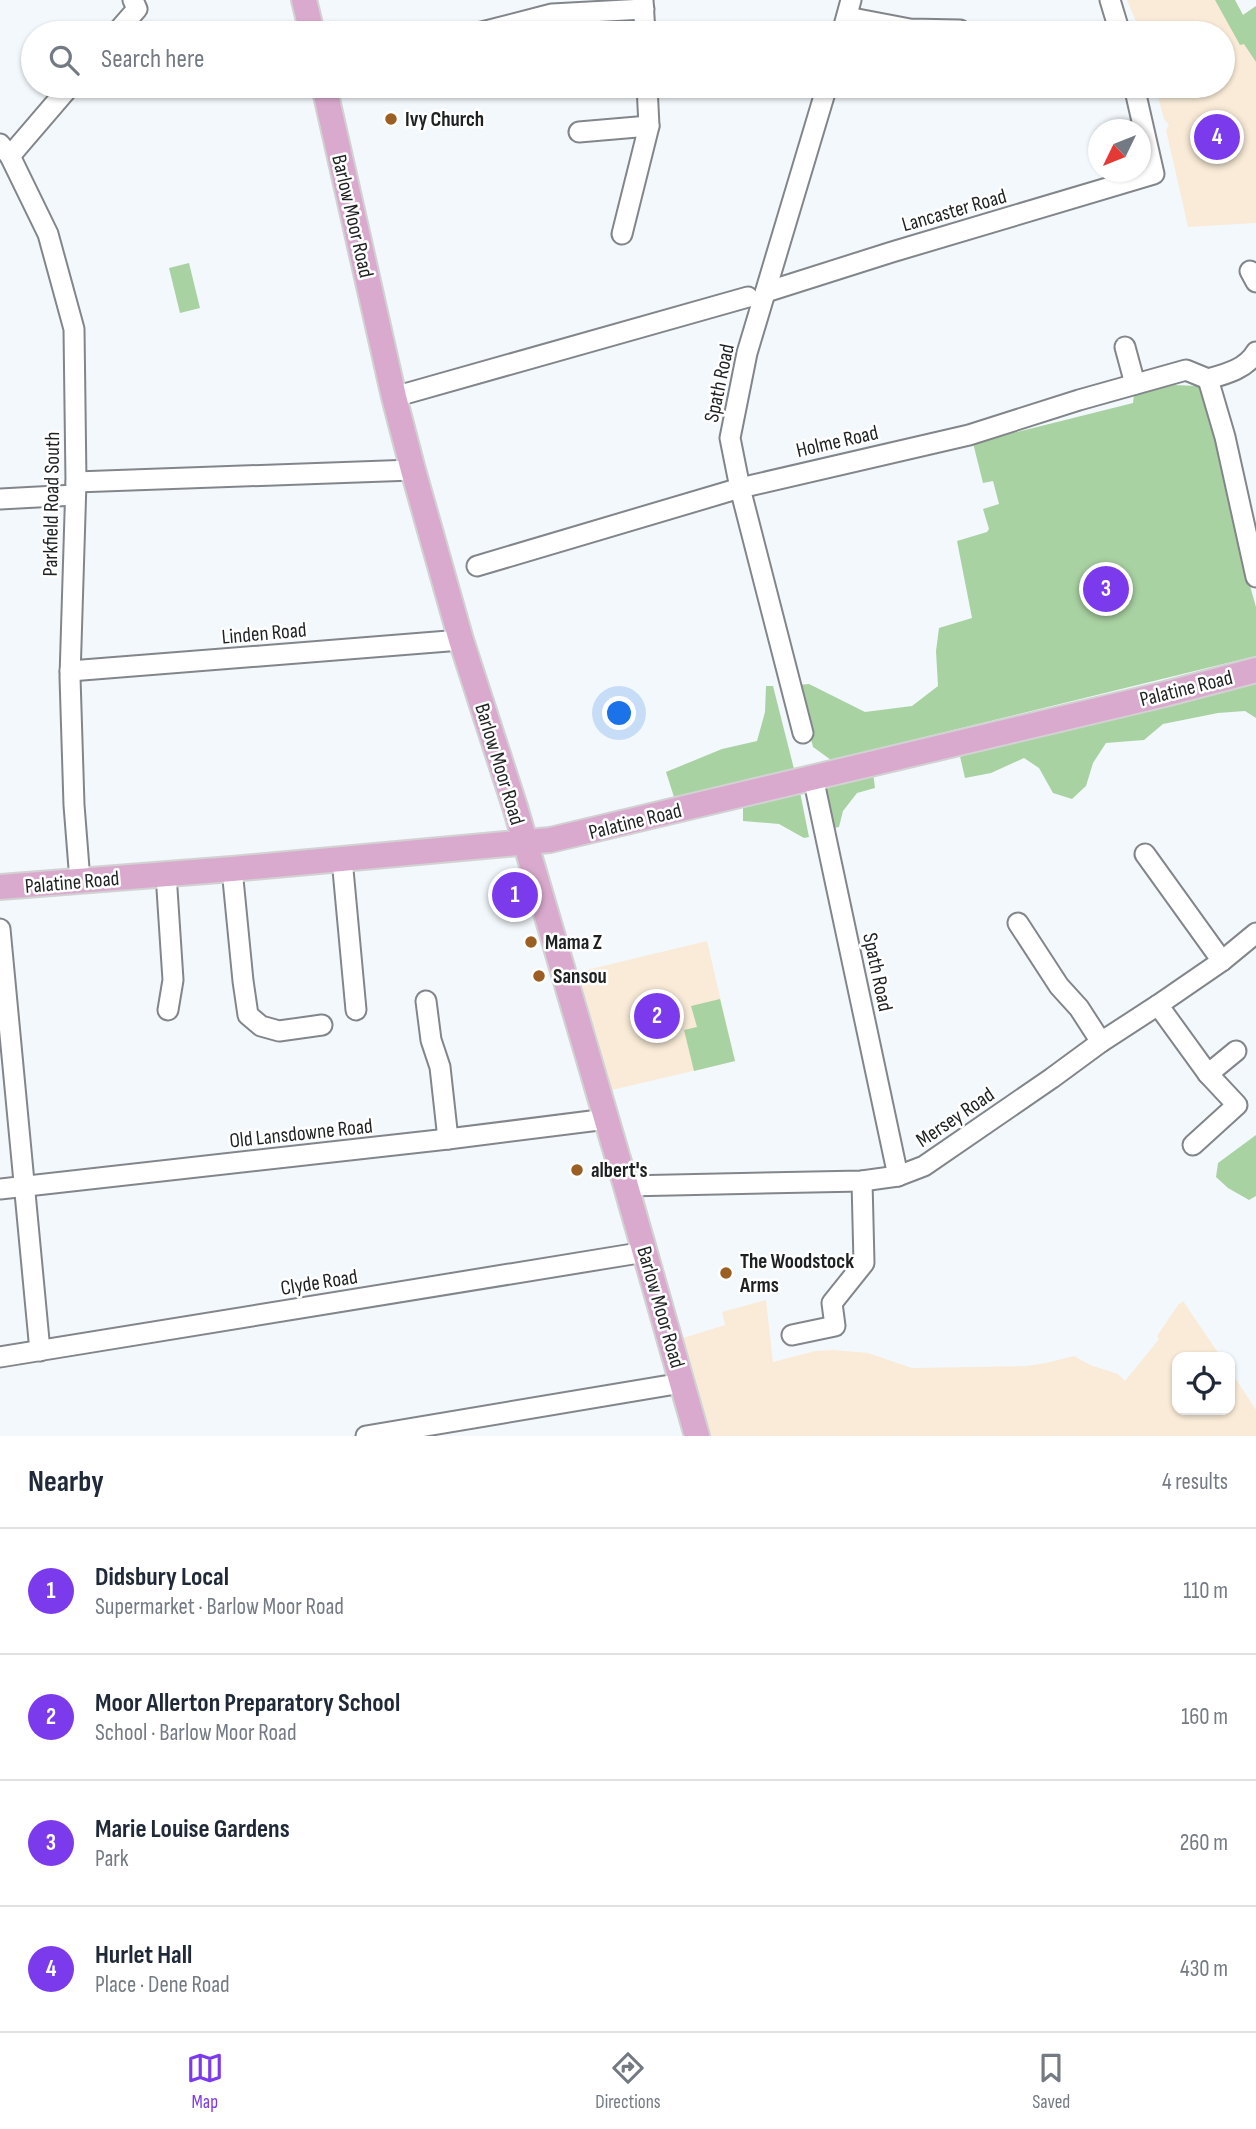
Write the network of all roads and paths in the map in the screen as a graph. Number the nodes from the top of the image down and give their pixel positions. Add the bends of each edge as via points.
1 (304, 0) edge
2 (1110, 0) edge
3 (135, 5) edge
4 (644, 5) edge
5 (847, 17) edge
6 (124, 21) edge
7 (309, 21) edge
8 (525, 21) edge
9 (868, 21) edge
10 (1116, 21) edge
11 (58, 98) edge
12 (327, 98) edge
13 (648, 98) edge
14 (823, 98) edge
15 (1136, 98) edge
16 (649, 126) junction
17 (579, 132) dead end
18 (5, 150) edge
19 (622, 234) dead end
20 (757, 295) junction
21 (1125, 347) dead end
22 (1256, 352) edge
23 (1208, 379) junction
24 (1135, 384) junction
25 (394, 397) junction
26 (414, 470) junction
27 (76, 488) junction
28 (740, 488) junction
29 (0, 499) edge
30 (1249, 515) edge
31 (477, 566) dead end
32 (1256, 577) edge
33 (461, 640) junction
34 (1256, 670) edge
35 (70, 671) junction
36 (803, 733) dead end
37 (813, 777) junction
38 (524, 842) junction
39 (1145, 854) dead end
40 (342, 859) junction
41 (232, 869) junction
42 (166, 874) junction
43 (80, 881) junction
44 (0, 887) edge
45 (1018, 923) dead end
46 (0, 929) edge
47 (1256, 933) edge
48 (1222, 961) junction
49 (426, 1001) dead end
50 (1158, 1005) junction
51 (168, 1010) dead end
52 (356, 1010) dead end
53 (322, 1025) dead end
54 (1101, 1042) junction
55 (1236, 1051) dead end
56 (1208, 1074) junction
57 (607, 1119) junction
58 (448, 1139) junction
59 (1193, 1145) dead end
60 (898, 1176) junction
61 (862, 1181) junction
62 (24, 1186) junction
63 (626, 1186) junction
64 (0, 1189) edge
65 (645, 1252) junction
66 (792, 1335) dead end
67 (40, 1351) junction
68 (0, 1357) edge
69 (682, 1383) junction
70 (366, 1436) edge
71 (697, 1436) edge

1 - 7 main road
2 - 10 street
3 - 6 street
4 - 8 street
5 - 9 street
11 - 18 street
12 - 25 main road, Barlow Moor Road
13 - 16 street
14 - 20 street, Spath Road
15 - 20 street, Lancaster Road via 1154,174
16 - 17 street
16 - 19 street
18 - 27 street, Parkfield Road South via 48,234 74,329
20 - 25 street, Lancaster Road
20 - 28 street, Spath Road via 730,438
21 - 24 street
22 - 23 street via 1232,373
23 - 24 street, Holme Road via 1186,370
23 - 30 street
24 - 28 street, Holme Road via 969,435
25 - 26 main road, Barlow Moor Road
26 - 27 street
26 - 33 main road, Barlow Moor Road
27 - 29 street
27 - 35 street, Parkfield Road South
28 - 31 street, Holme Road
28 - 36 street, Spath Road
30 - 32 street
33 - 35 street, Linden Road
33 - 38 main road, Barlow Moor Road
34 - 37 main road, Palatine Road
35 - 43 street, Parkfield Road South
37 - 38 main road, Palatine Road via 569,836
37 - 60 street, Spath Road
38 - 40 main road, Palatine Road
38 - 57 main road, Barlow Moor Road
39 - 48 street
40 - 41 main road, Palatine Road
40 - 52 street
41 - 42 main road, Palatine Road
41 - 53 street via 248,1014 261,1027 279,1031
42 - 43 main road, Palatine Road
42 - 51 street via 173,980
43 - 44 main road, Palatine Road
45 - 54 street
46 - 62 street
47 - 48 street, Mersey Road
48 - 50 street, Mersey Road
49 - 58 street
50 - 54 street, Mersey Road
50 - 56 street
54 - 60 street, Mersey Road via 924,1166
55 - 56 street
56 - 59 street via 1237,1105
57 - 58 street, Old Lansdowne Road
57 - 63 main road, Barlow Moor Road
58 - 62 street, Old Lansdowne Road
60 - 61 street, Mersey Road
61 - 63 street, Mersey Road
61 - 66 street via 863,1263 832,1303 835,1326
62 - 64 street, Old Lansdowne Road
62 - 67 street
63 - 65 main road, Barlow Moor Road
65 - 67 street, Clyde Road
65 - 69 main road, Barlow Moor Road
67 - 68 street, Clyde Road
69 - 70 street
69 - 71 main road, Barlow Moor Road

